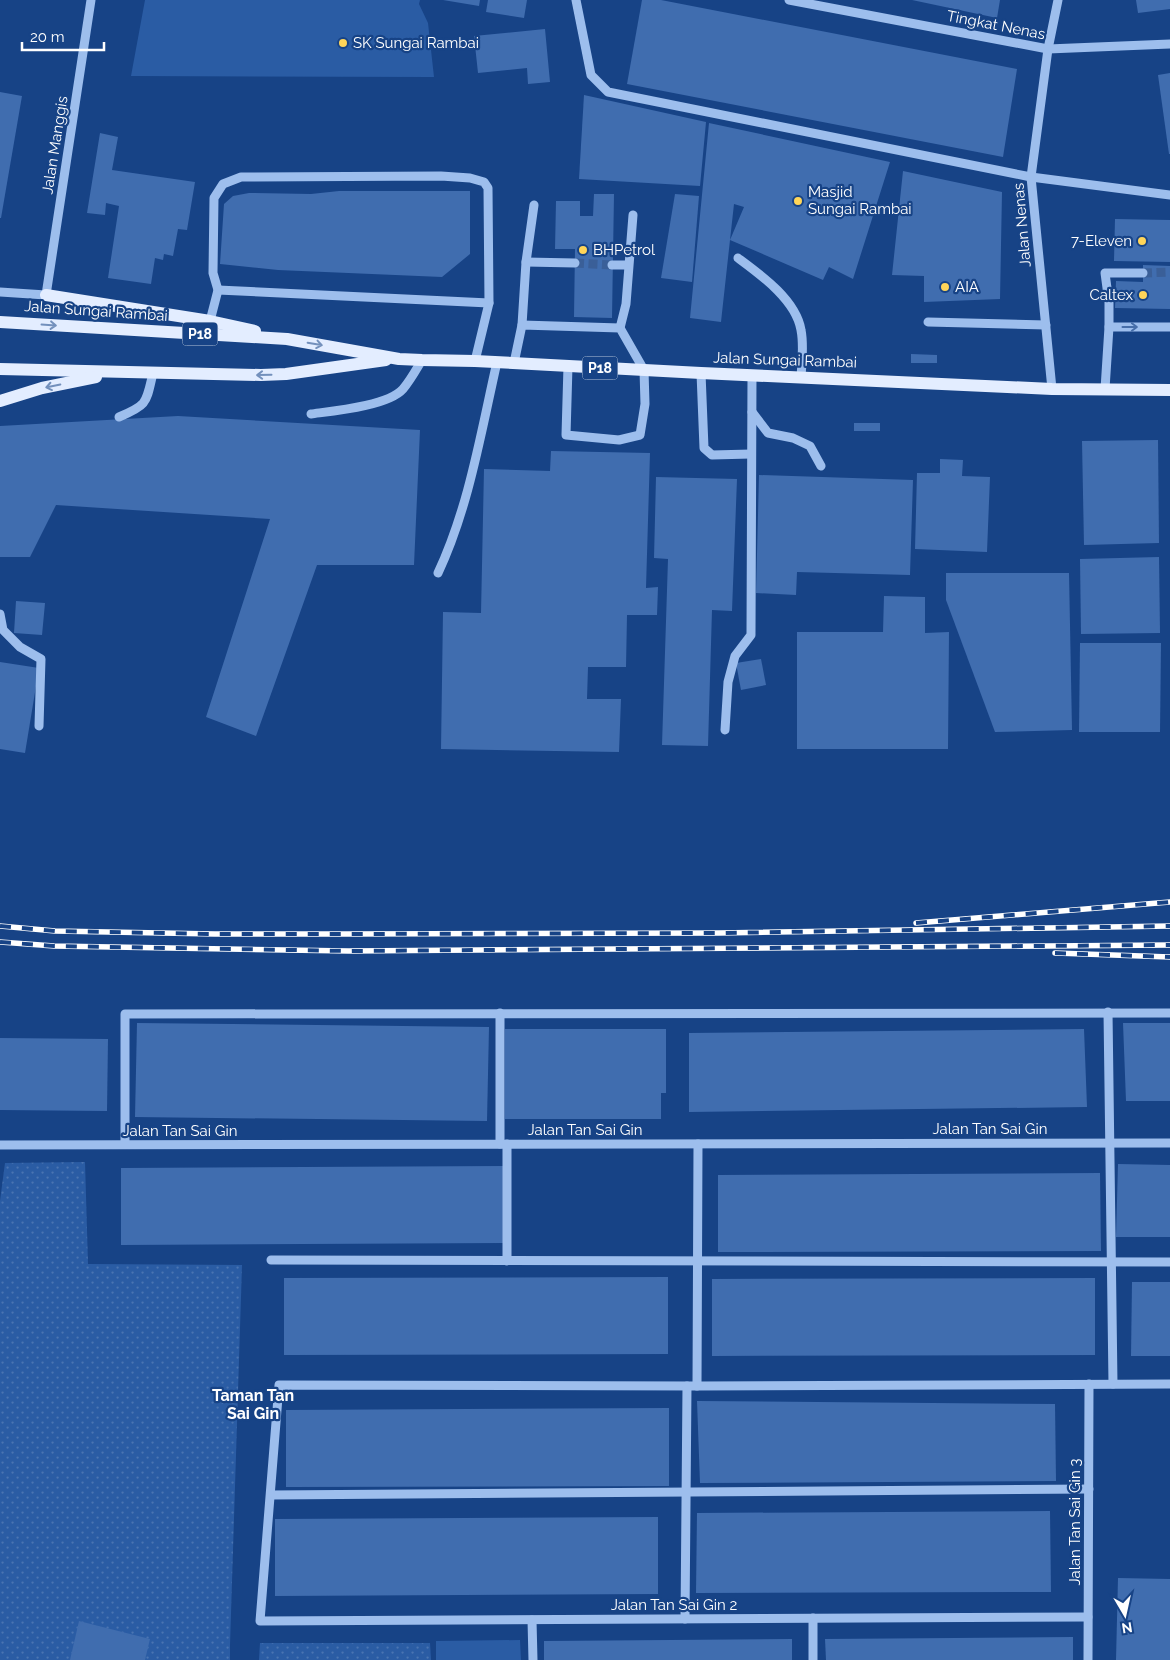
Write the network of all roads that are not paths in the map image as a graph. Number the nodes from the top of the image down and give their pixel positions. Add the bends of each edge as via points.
1 (92, 0) edge
2 (576, 0) edge
3 (789, 0) edge
4 (1058, 0) edge
5 (1170, 44) edge
6 (1048, 49) junction
7 (1031, 177) junction
8 (1170, 194) edge
9 (534, 205) dead end
10 (632, 215) dead end
11 (738, 258) dead end
12 (526, 262) junction
13 (575, 264) tunnel mouth
14 (612, 264) tunnel mouth
15 (628, 265) junction
16 (1143, 273) tunnel mouth
17 (218, 290) junction
18 (0, 292) edge
19 (46, 295) junction
20 (489, 303) junction
21 (210, 321) junction
22 (0, 322) edge
23 (928, 322) dead end
24 (522, 325) junction
25 (1046, 325) junction
26 (1109, 327) junction
27 (1170, 327) edge
28 (620, 328) junction
29 (287, 339) junction
30 (399, 359) junction
31 (422, 360) junction
32 (475, 361) junction
33 (497, 362) junction
34 (514, 363) junction
35 (568, 366) junction
36 (0, 369) edge
37 (644, 370) junction
38 (153, 373) junction
39 (701, 373) junction
40 (752, 375) junction
41 (801, 377) junction
42 (1052, 389) junction
43 (1105, 389) junction
44 (1170, 390) edge
45 (0, 401) edge
46 (752, 412) junction
47 (311, 414) dead end
48 (118, 417) dead end
49 (751, 454) junction
50 (821, 466) dead end
51 (438, 573) dead end
52 (0, 614) edge
53 (38, 726) dead end
54 (725, 730) dead end
55 (1108, 1012) junction
56 (500, 1013) junction
57 (1170, 1013) edge
58 (1110, 1143) junction
59 (1170, 1143) edge
60 (125, 1144) junction
61 (504, 1144) junction
62 (698, 1144) junction
63 (0, 1145) edge
64 (271, 1260) dead end
65 (507, 1261) junction
66 (698, 1261) junction
67 (1170, 1262) edge
68 (1112, 1263) junction
69 (1089, 1384) junction
70 (1113, 1384) junction
71 (1170, 1384) edge
72 (687, 1386) junction
73 (697, 1386) junction
74 (1089, 1489) junction
75 (686, 1492) junction
76 (271, 1494) junction
77 (1088, 1617) junction
78 (813, 1618) junction
79 (685, 1619) junction
80 (532, 1620) junction
81 (533, 1660) edge
82 (813, 1660) edge
83 (1088, 1660) edge

1 - 19 street, Jalan Manggis
2 - 7 street via 591,75 608,92
3 - 6 street, Tingkat Nenas
4 - 6 street, Jalan Nenas
5 - 6 street, Tingkat Nenas
6 - 7 street, Jalan Nenas
7 - 8 street
7 - 25 street, Jalan Nenas
9 - 12 street
10 - 15 street
11 - 41 street via 774,285 796,315 801,328
12 - 13 street
12 - 24 street
14 - 15 street
15 - 28 street via 626,304
16 - 26 street via 1105,273
17 - 20 street
17 - 20 street via 213,273 214,198 223,184 241,177 441,176 470,178 484,182 488,188
17 - 21 street
18 - 19 street, Jalan Sungai Rambai
19 - 21 main road
20 - 32 street
21 - 29 main road
22 -> 29 main road, Jalan Sungai Rambai / P18
23 - 25 street
24 - 28 street
24 - 34 street
25 - 42 street, Jalan Nenas
26 -> 27 street
26 - 43 street
28 - 37 street
29 -> 30 main road, Jalan Sungai Rambai / P18
30 - 31 main road, Jalan Sungai Rambai / P18
30 -> 38 main road, Jalan Sungai Rambai / P18 via 286,374
31 - 32 main road, Jalan Sungai Rambai / P18
31 - 47 street via 402,391 384,400
32 - 33 main road, Jalan Sungai Rambai / P18
33 - 34 main road, Jalan Sungai Rambai / P18
33 - 51 street via 452,544
34 - 35 main road, Jalan Sungai Rambai / P18
35 - 37 main road, Jalan Sungai Rambai / P18
35 - 37 street via 566,435 619,440 640,435 645,404
36 - 38 main road, Jalan Sungai Rambai / P18
37 - 39 main road, Jalan Sungai Rambai / P18
38 -> 45 main road via 90,377
38 - 48 street via 148,397 139,409
39 - 40 main road, Jalan Sungai Rambai / P18
39 - 49 street via 704,448 712,455
40 - 41 main road, Jalan Sungai Rambai / P18
40 - 46 street
41 - 42 main road, Jalan Sungai Rambai / P18
42 - 43 main road, Jalan Sungai Rambai / P18
43 - 44 main road, Jalan Sungai Rambai / P18
46 - 49 street
46 - 50 street via 768,433 793,438 810,446
49 - 54 street via 751,635 735,656 728,682
52 - 53 street via 3,630 20,647 41,659
55 - 56 street
55 - 57 street
55 - 58 street
56 - 60 street via 125,1014
56 - 61 street
58 - 59 street, Jalan Tan Sai Gin
58 - 62 street, Jalan Tan Sai Gin
58 - 68 street
60 - 61 street, Jalan Tan Sai Gin
60 - 63 street, Jalan Tan Sai Gin
61 - 62 street, Jalan Tan Sai Gin
61 - 65 street
62 - 66 street
64 - 65 street
65 - 66 street
66 - 68 street
66 - 73 street
67 - 68 street
68 - 70 street
69 - 70 street
69 - 73 street
69 - 74 street, Jalan Tan Sai Gin 3
70 - 71 street
72 - 73 street
72 - 75 street
72 - 76 street via 279,1385
74 - 75 street
74 - 77 street, Jalan Tan Sai Gin 3
75 - 76 street
75 - 79 street
76 - 80 street, Jalan Tan Sai Gin 2 via 260,1621
77 - 78 street, Jalan Tan Sai Gin 2
77 - 83 street, Jalan Tan Sai Gin 3
78 - 79 street, Jalan Tan Sai Gin 2
78 - 82 street
79 - 80 street, Jalan Tan Sai Gin 2
80 - 81 street

